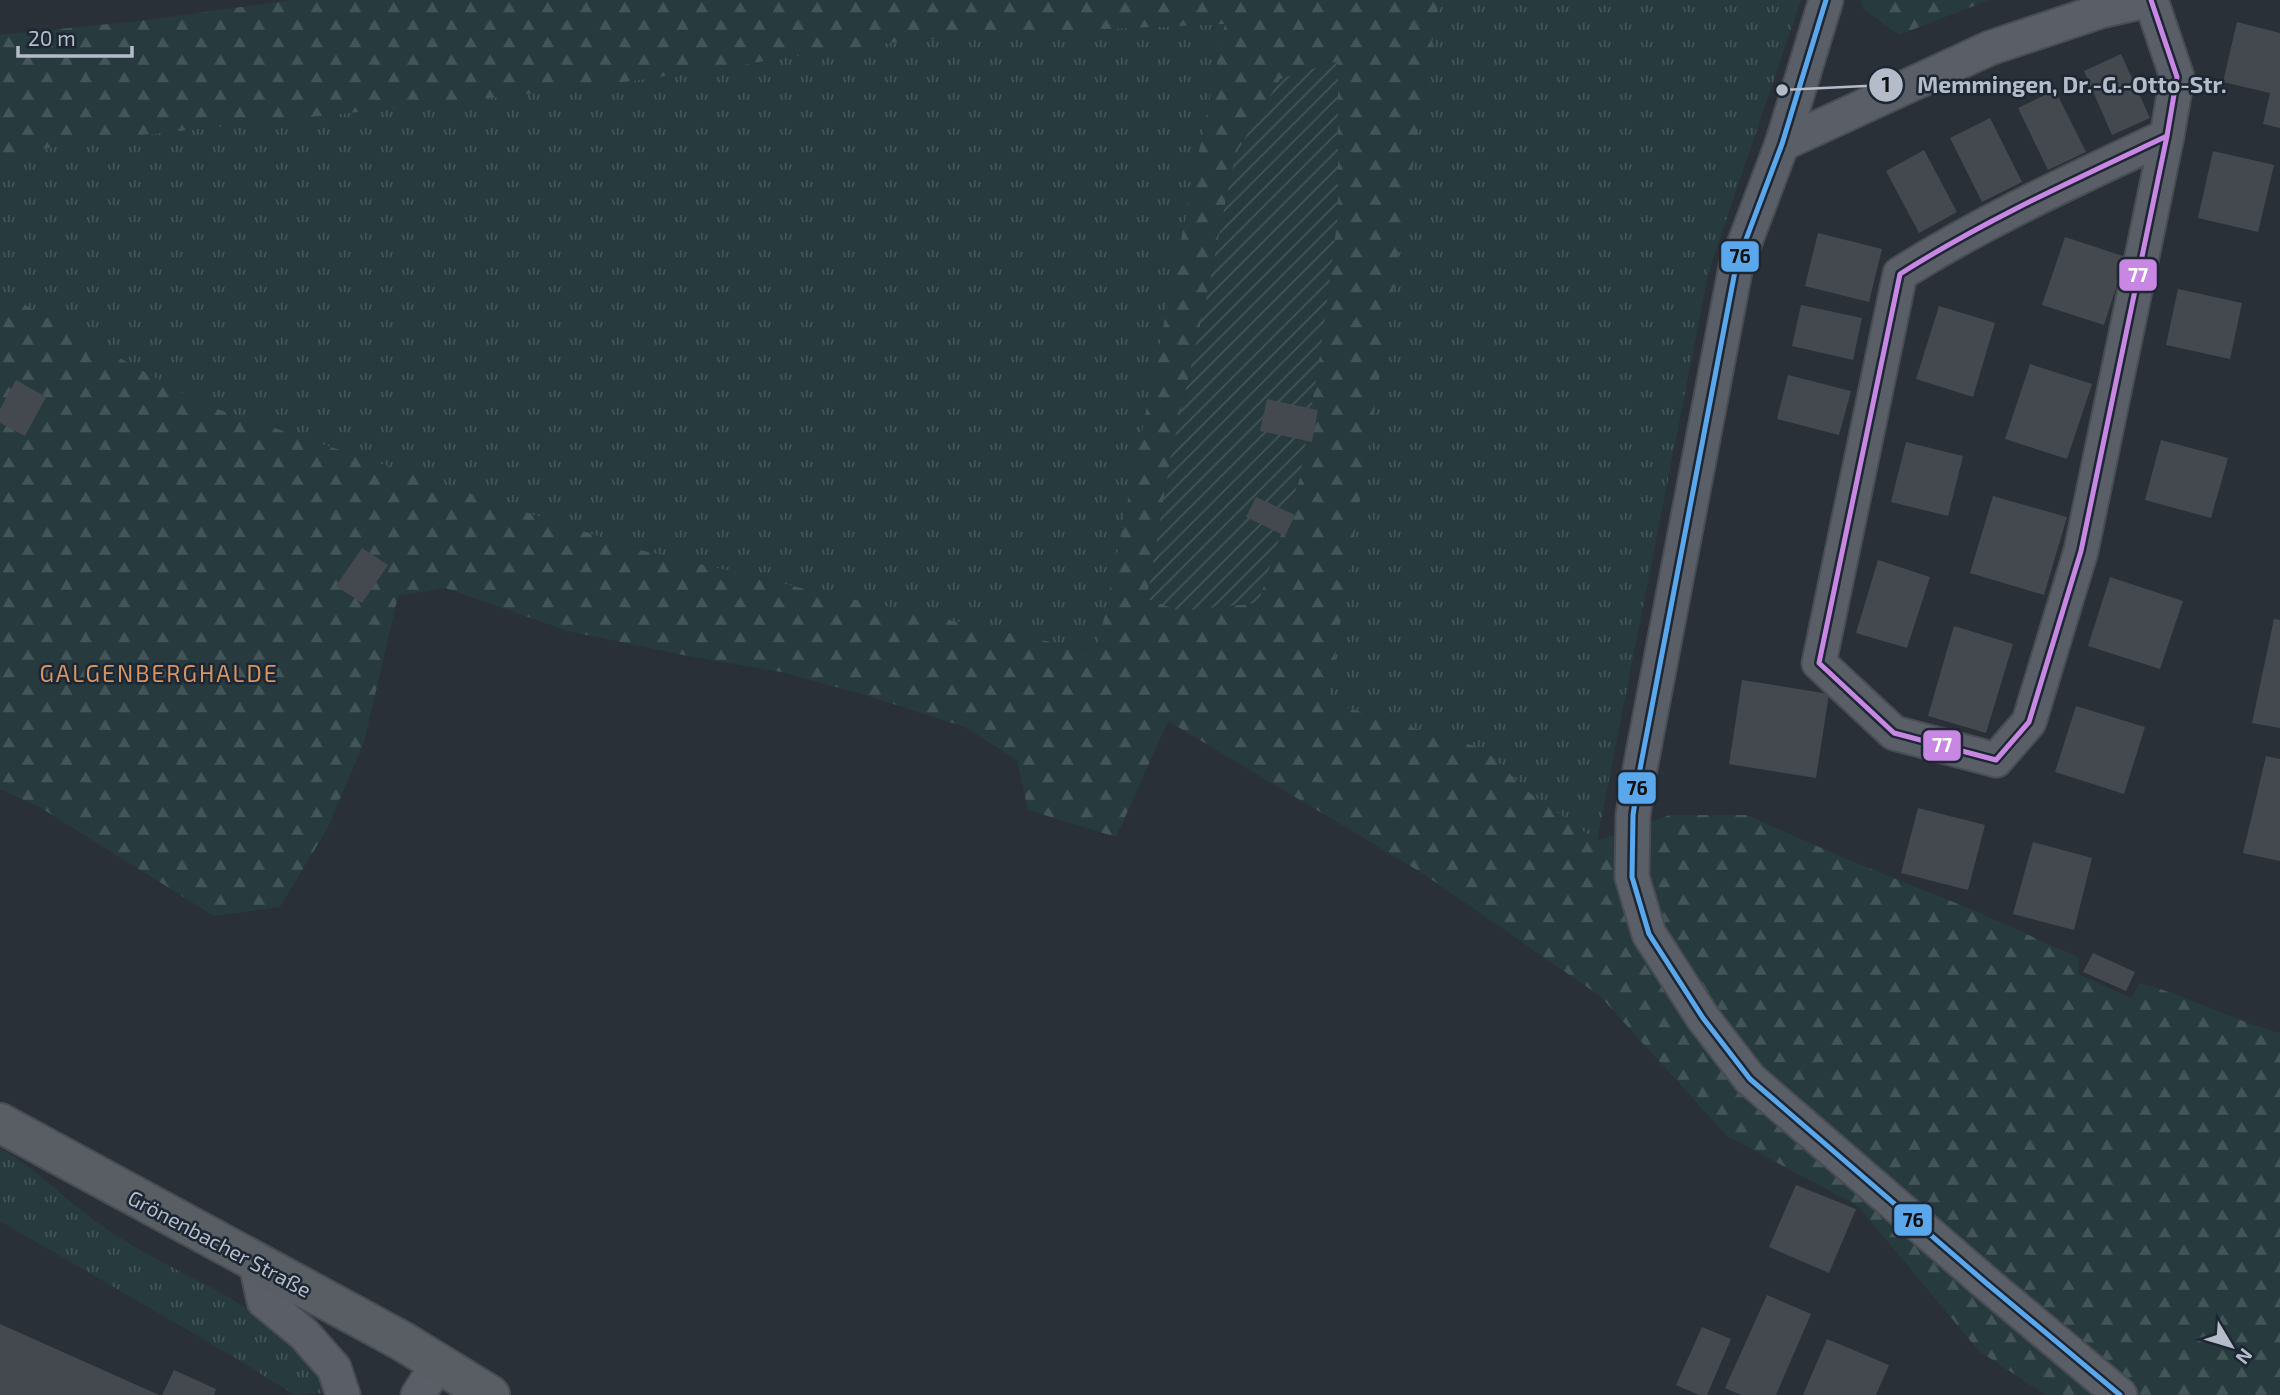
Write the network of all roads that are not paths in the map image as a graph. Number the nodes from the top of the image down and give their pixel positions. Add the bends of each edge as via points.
1 (1826, 0) edge
2 (2150, 0) edge
3 (2167, 136) junction
4 (1782, 144) junction
5 (0, 1123) edge
6 (256, 1264) junction
7 (439, 1364) junction
8 (343, 1395) edge
9 (418, 1395) edge
10 (490, 1395) edge
11 (2120, 1395) edge

1 - 4 street
2 - 3 street via 2177,77
2 - 4 street via 2101,11 1990,48
3 - 3 street via 2081,551 2029,722 1996,760 1894,733 1819,663 1900,274 1950,242
4 - 11 street via 1736,265 1638,781 1632,877 1649,934 1703,1018 1750,1079
5 - 6 main road, Grönenbacher Straße
6 - 7 main road, Grönenbacher Straße
6 - 8 street via 264,1301 304,1334 334,1368
7 - 9 street
7 - 10 main road, Grönenbacher Straße

